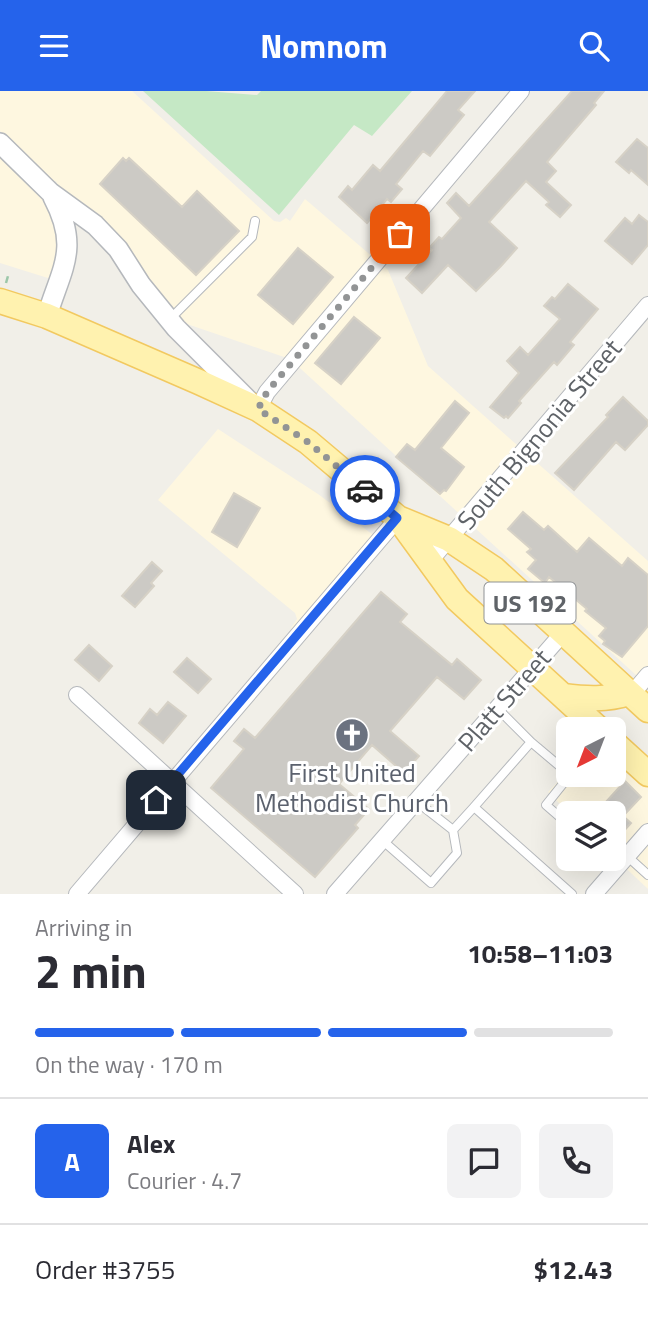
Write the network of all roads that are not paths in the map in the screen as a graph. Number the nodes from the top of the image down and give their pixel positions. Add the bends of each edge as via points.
1 (521, 91) edge
2 (0, 143) edge
3 (51, 193) junction
4 (255, 221) dead end
5 (0, 300) edge
6 (648, 305) edge
7 (47, 316) junction
8 (169, 320) junction
9 (258, 409) junction
10 (397, 518) junction
11 (449, 539) junction
12 (429, 562) junction
13 (563, 633) junction
14 (531, 667) junction
15 (648, 675) edge
16 (77, 695) dead end
17 (563, 696) junction
18 (636, 699) edge
19 (497, 708) junction
20 (586, 717) edge
21 (531, 742) junction
22 (626, 754) edge
23 (556, 763) edge
24 (648, 774) edge
25 (172, 781) junction
26 (560, 787) edge
27 (416, 801) junction
28 (474, 807) junction
29 (556, 814) edge
30 (453, 829) junction
31 (648, 832) edge
32 (382, 840) junction
33 (626, 853) edge
34 (626, 865) edge
35 (610, 871) edge
36 (648, 875) edge
37 (77, 894) edge
38 (295, 894) edge
39 (335, 894) edge
40 (572, 894) edge
41 (594, 894) edge

1 - 9 street via 275,382
2 - 3 street
3 - 7 street via 65,219 67,257
3 - 8 street via 95,225 118,249
4 - 8 lane via 252,237
5 - 7 main road, US 192
6 - 11 street, South Bignonia Street
7 - 9 main road, US 192
8 - 9 street
9 - 10 main road, US 192 via 308,442
10 - 11 main road, US 192
10 - 12 main road, US 192
10 - 25 street
11 - 12 street, South Bignonia Street
11 - 13 main road, US 192 via 494,569
12 - 14 main road, US 192 via 457,599
13 - 14 street, Platt Street
13 - 18 main road, US 192
14 - 17 main road, US 192
14 - 19 street, Platt Street
15 - 18 street
16 - 25 street
17 - 18 main road
17 - 20 main road, US 192
19 - 21 lane
19 - 27 street, Platt Street
21 - 23 lane
21 - 28 lane
22 - 24 main road
25 - 37 street
25 - 38 street
26 - 29 lane via 546,805
27 - 30 lane
27 - 32 street, Platt Street
28 - 30 lane
28 - 40 lane
30 - 32 lane via 457,853 430,884
31 - 33 street
32 - 39 street, Platt Street
34 - 36 lane
35 - 41 street

